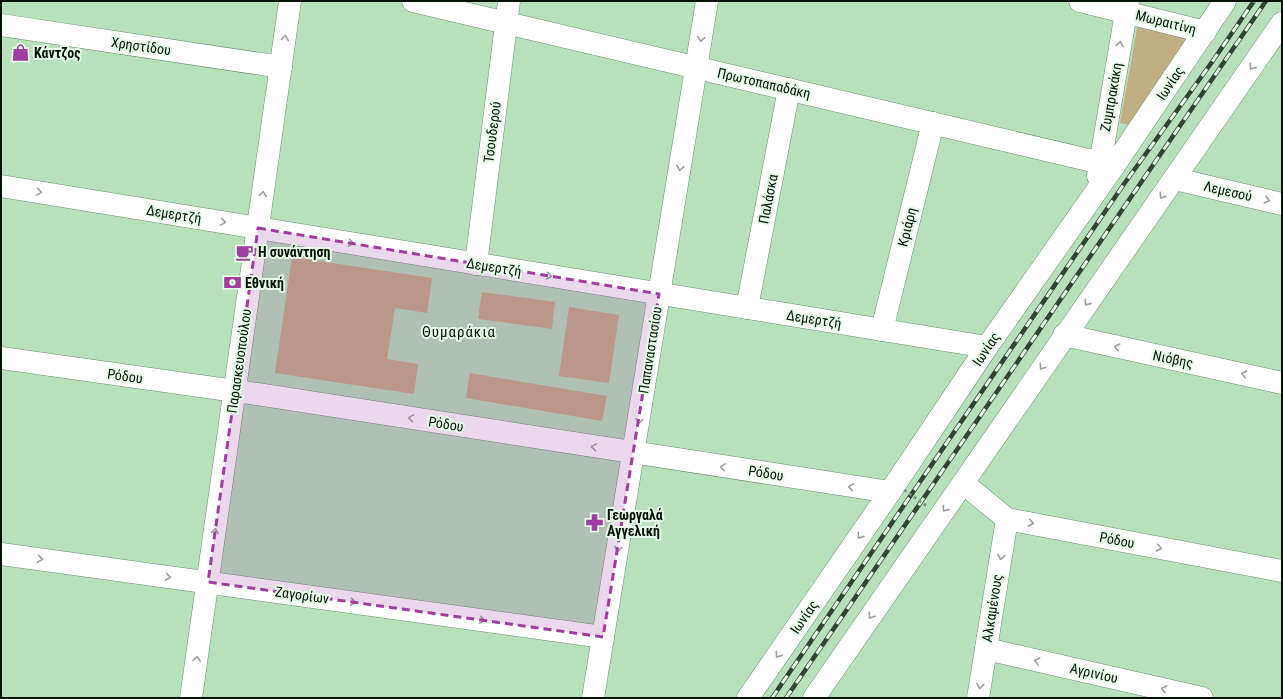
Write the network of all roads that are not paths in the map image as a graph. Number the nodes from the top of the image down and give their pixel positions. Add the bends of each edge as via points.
1 (290, 1) edge
2 (413, 1) edge
3 (509, 1) edge
4 (707, 1) edge
5 (1080, 1) edge
6 (1225, 1) edge
7 (1127, 7) edge
8 (506, 23) junction
9 (1282, 23) edge
10 (1, 25) edge
11 (1205, 32) junction
12 (1276, 43) edge
13 (281, 67) junction
14 (696, 67) junction
15 (789, 89) junction
16 (933, 123) junction
17 (1107, 164) junction
18 (1175, 179) junction
19 (1, 186) edge
20 (1282, 204) edge
21 (258, 228) junction
22 (476, 264) junction
23 (659, 294) junction
24 (747, 308) junction
25 (882, 330) junction
26 (1064, 335) junction
27 (987, 347) junction
28 (1, 358) edge
29 (1282, 383) edge
30 (235, 391) junction
31 (633, 453) junction
32 (963, 483) junction
33 (897, 491) junction
34 (1007, 519) junction
35 (1, 554) edge
36 (1282, 571) edge
37 (208, 582) junction
38 (603, 637) junction
39 (986, 649) junction
40 (191, 698) edge
41 (593, 698) edge
42 (748, 698) edge
43 (814, 698) edge
44 (978, 698) edge
45 (1202, 698) edge

13 -> 1 street, Παρασκευοπούλου
2 - 8 street, Πρωτοπαπαδάκη
3 - 8 street, Τσουδερού
4 -> 14 street, Παπαναστασίου
5 - 7 street, Μωραιτίνη
6 - 11 street, Ιωνίας
7 - 11 street, Μωραιτίνη
17 -> 7 street, Ζυμπρακάκη
8 - 14 street, Πρωτοπαπαδάκη
8 - 22 street, Τσουδερού
9 - 12 street
10 - 13 street, Χρηστίδου
11 - 17 street, Ιωνίας
12 -> 18 street
21 -> 13 street, Παρασκευοπούλου
14 - 15 street, Πρωτοπαπαδάκη
14 -> 23 street, Παπαναστασίου
15 - 16 street, Πρωτοπαπαδάκη
15 - 24 street, Παλάσκα
16 - 17 street, Πρωτοπαπαδάκη
16 - 25 street, Κριάρη
17 - 27 street, Ιωνίας via 1095,193
18 -> 20 street, Λεμεσού
18 -> 26 street
19 -> 21 street, Δεμερτζή
21 -> 22 street, Δεμερτζή
21 - 30 street, Παρασκευοπούλου
22 -> 23 street, Δεμερτζή
23 - 24 street, Δεμερτζή
23 -> 31 street, Παπαναστασίου
24 - 25 street, Δεμερτζή
25 - 27 street, Δεμερτζή
29 -> 26 street, Νιόβης
26 -> 32 street
27 - 33 street, Ιωνίας
28 - 30 street, Ρόδου
31 -> 30 street, Ρόδου
37 -> 30 street, Παρασκευοπούλου
33 -> 31 street, Ρόδου
31 -> 38 street, Παπαναστασίου
32 - 34 street, Ρόδου
32 -> 43 street
33 -> 42 street, Ιωνίας
34 -> 36 street, Ρόδου
34 -> 39 street, Αλκαμένους
35 -> 37 street, Ζαγορίων
37 -> 38 street, Ζαγορίων
40 -> 37 street, Παρασκευοπούλου
38 - 41 street, Παπαναστασίου
39 -> 44 street, Αλκαμένους
45 -> 39 street, Αγρινίου

